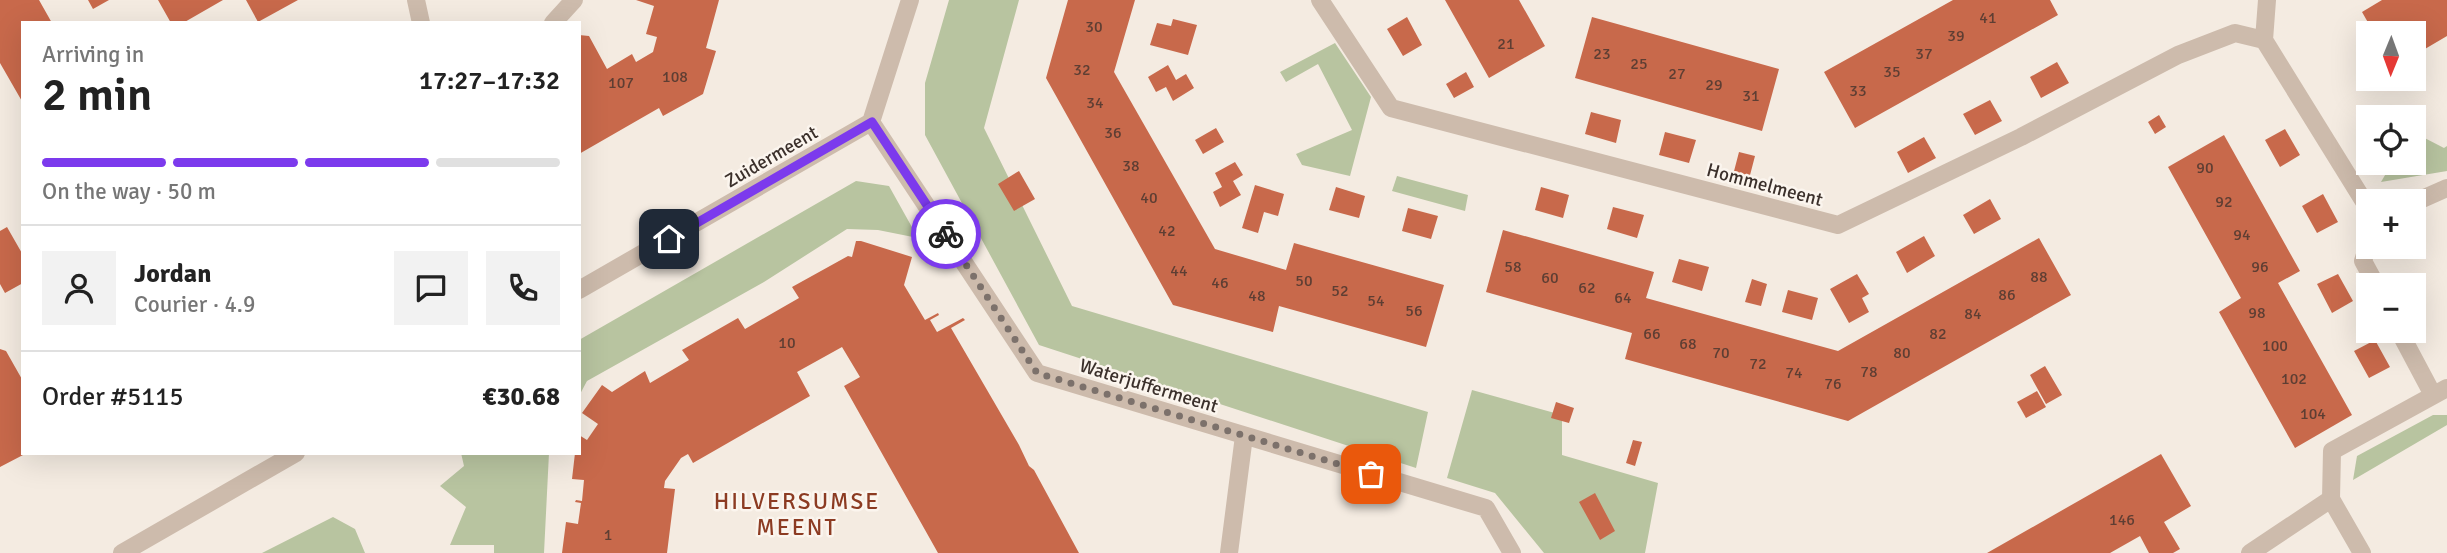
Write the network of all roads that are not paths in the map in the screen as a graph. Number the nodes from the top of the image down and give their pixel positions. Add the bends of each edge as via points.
1 (416, 0) edge
2 (575, 0) edge
3 (910, 0) edge
4 (1320, 0) edge
5 (2267, 0) edge
6 (421, 21) edge
7 (555, 21) edge
8 (2264, 40) junction
9 (872, 122) junction
10 (2447, 188) edge
11 (2356, 189) edge
12 (2426, 197) edge
13 (581, 289) edge
14 (2407, 343) edge
15 (2440, 392) edge
16 (1244, 436) junction
17 (293, 455) edge
18 (2331, 499) junction
19 (122, 553) edge
20 (1229, 553) edge
21 (1512, 553) edge
22 (2250, 553) edge
23 (2362, 553) edge

1 - 6 street
2 - 7 street
3 - 9 street
4 - 8 street, Hommelmeent via 1391,108 1838,225 2178,55 2235,33
5 - 8 street
8 - 11 street
9 - 13 street, Zuidermeent
9 - 16 street, Waterjuffermeent via 1037,373
10 - 12 street
14 - 15 street
15 - 18 street via 2332,451
16 - 20 street
16 - 21 street, Waterjuffermeent via 1486,508
17 - 19 street
18 - 22 street
18 - 23 street

